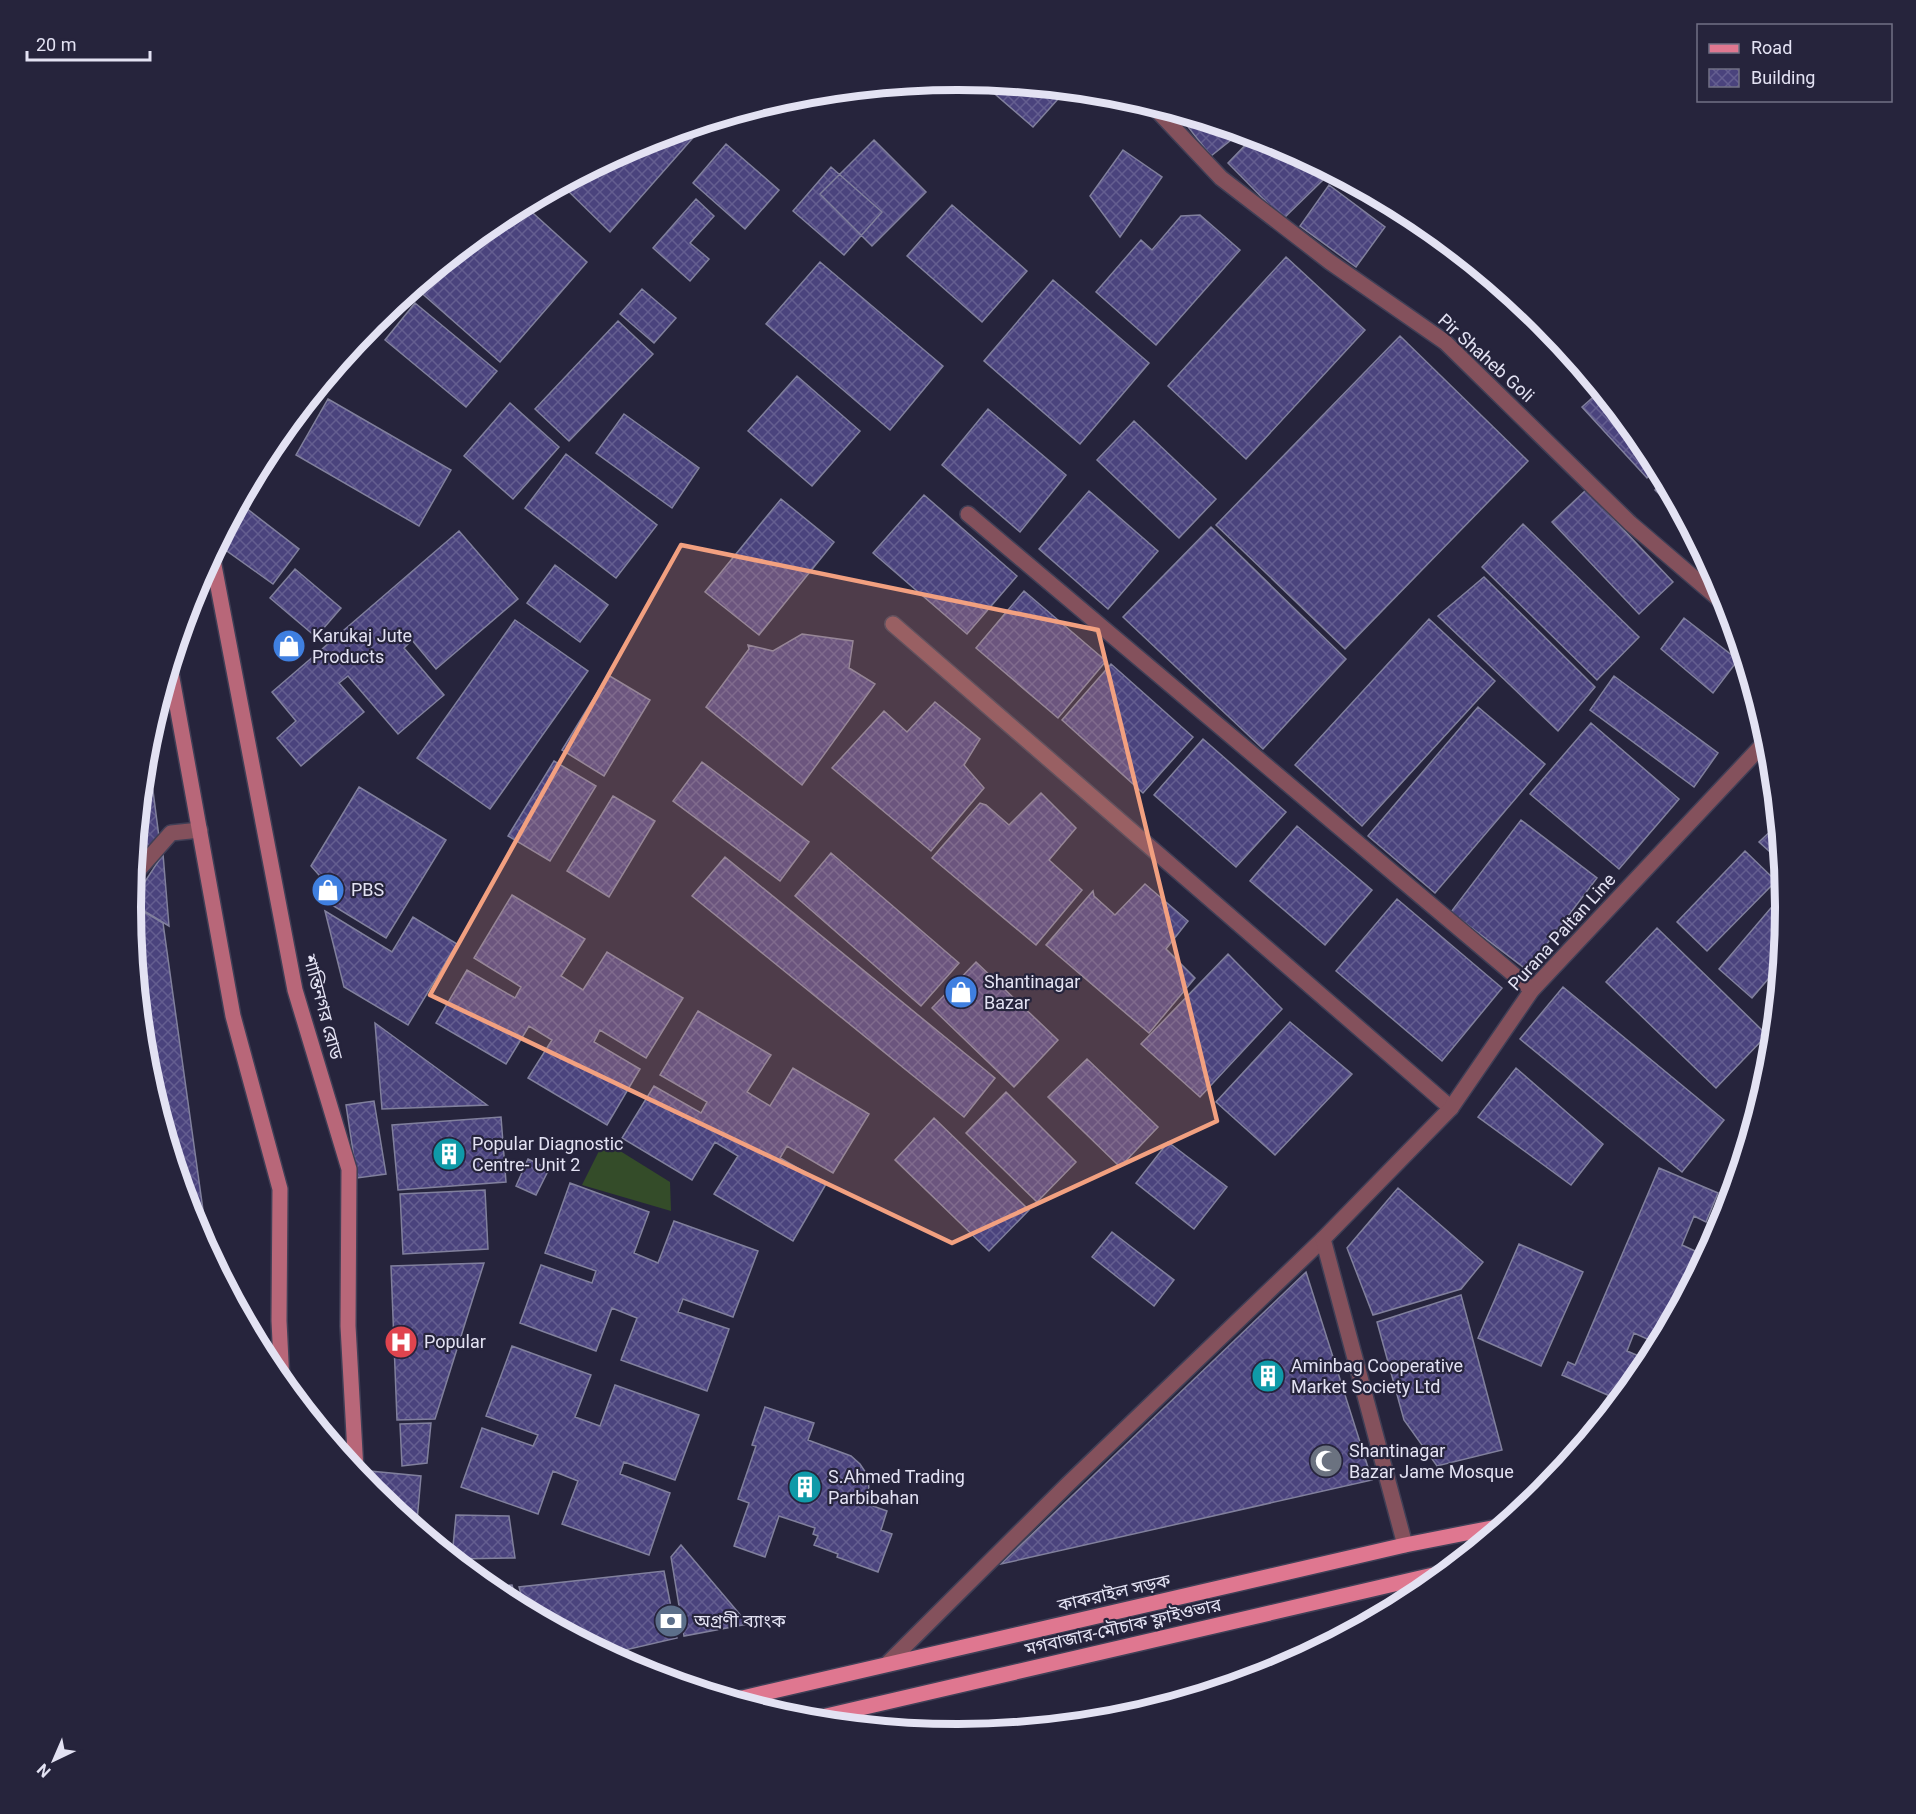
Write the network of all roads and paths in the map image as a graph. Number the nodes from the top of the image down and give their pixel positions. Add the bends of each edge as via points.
1 (1164, 117) edge
2 (968, 514) dead end
3 (215, 569) edge
4 (1713, 594) edge
5 (893, 624) dead end
6 (173, 683) edge
7 (1759, 748) edge
8 (200, 830) junction
9 (143, 865) edge
10 (1532, 990) junction
11 (1451, 1108) junction
12 (1323, 1239) junction
13 (281, 1364) edge
14 (355, 1458) edge
15 (1487, 1529) edge
16 (1405, 1545) junction
17 (1424, 1577) edge
18 (889, 1662) junction
19 (749, 1696) edge
20 (834, 1714) edge

1 - 4 street, Pir Shaheb Goli via 1221,178 1330,262 1444,342 1630,523
2 - 10 street
3 - 14 main road, শান্তিনগর রোড via 295,990 349,1169 348,1326
5 - 11 street
6 - 8 main road
7 - 10 street, Purana Paltan Line
8 - 9 street via 171,833
8 - 13 main road via 233,1016 280,1189
10 - 11 street, Purana Paltan Line
11 - 12 street, Purana Paltan Line
12 - 16 street
12 - 18 street, Purana Paltan Line
15 - 16 main road, কাকরাইল সড়ক
16 - 18 main road, কাকরাইল সড়ক
17 - 20 main road, মগবাজার-মৌচাক ফ্লাইওভার
18 - 19 main road, কাকরাইল সড়ক

